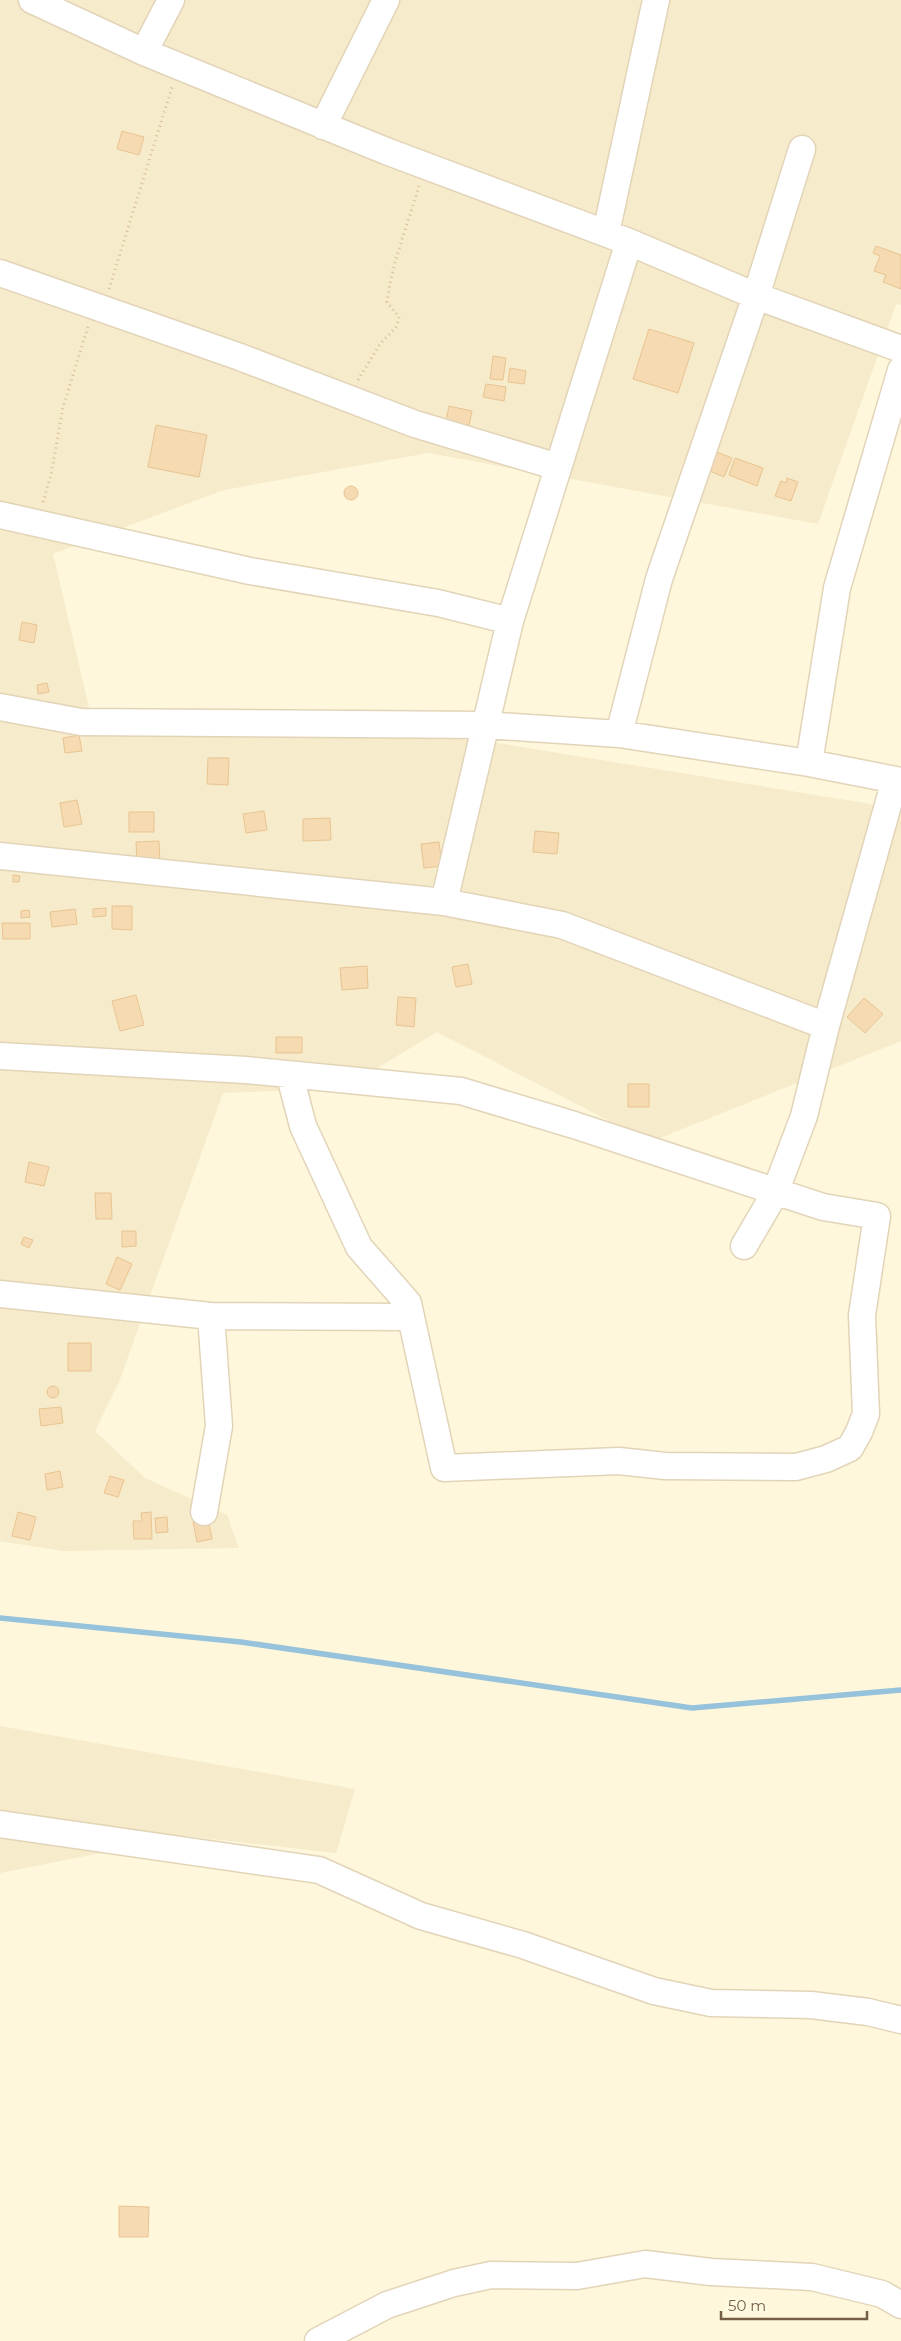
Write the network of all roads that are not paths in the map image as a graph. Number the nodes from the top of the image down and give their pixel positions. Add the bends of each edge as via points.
1 (32, 0) edge
2 (171, 0) edge
3 (386, 0) edge
4 (656, 0) edge
5 (144, 52) junction
6 (323, 126) junction
7 (802, 149) dead end
8 (617, 238) junction
9 (0, 273) edge
10 (756, 296) junction
11 (901, 349) edge
12 (901, 370) edge
13 (558, 467) junction
14 (0, 515) edge
15 (510, 621) junction
16 (0, 707) edge
17 (485, 725) junction
18 (619, 734) junction
19 (809, 764) junction
20 (898, 780) edge
21 (0, 856) edge
22 (444, 902) junction
23 (826, 1026) junction
24 (0, 1056) edge
25 (290, 1076) junction
26 (775, 1193) junction
27 (744, 1246) dead end
28 (0, 1294) edge
29 (211, 1316) junction
30 (411, 1317) junction
31 (204, 1512) dead end
32 (0, 1824) edge
33 (901, 2020) edge
34 (901, 2305) edge
35 (318, 2341) edge

1 - 5 street
2 - 5 street
3 - 6 street
4 - 8 street
5 - 6 street
6 - 8 street
7 - 10 street
8 - 10 street
8 - 13 street
9 - 13 street via 240,357 415,424
10 - 11 street
10 - 18 street via 659,579
12 - 19 street via 837,588
13 - 15 street
14 - 15 street via 250,571 438,603
15 - 17 street
16 - 17 street via 81,722
17 - 18 street
17 - 22 street
18 - 19 street
19 - 20 street
20 - 23 street
21 - 22 street
22 - 23 street via 562,925
23 - 26 street via 804,1116
24 - 25 street
25 - 26 street via 461,1091 602,1134
25 - 30 street via 303,1126 360,1247 408,1303
26 - 27 street
26 - 30 street via 823,1207 878,1216 862,1315 866,1414 850,1448 826,1459 796,1467 665,1466 619,1461 444,1468
28 - 29 street
29 - 30 street
29 - 31 street via 219,1426
32 - 33 street via 319,1870 421,1916 523,1946 654,1991 711,2003 811,2005
34 - 35 street via 882,2294 812,2277 711,2272 645,2264 577,2276 492,2275 454,2283 388,2305

